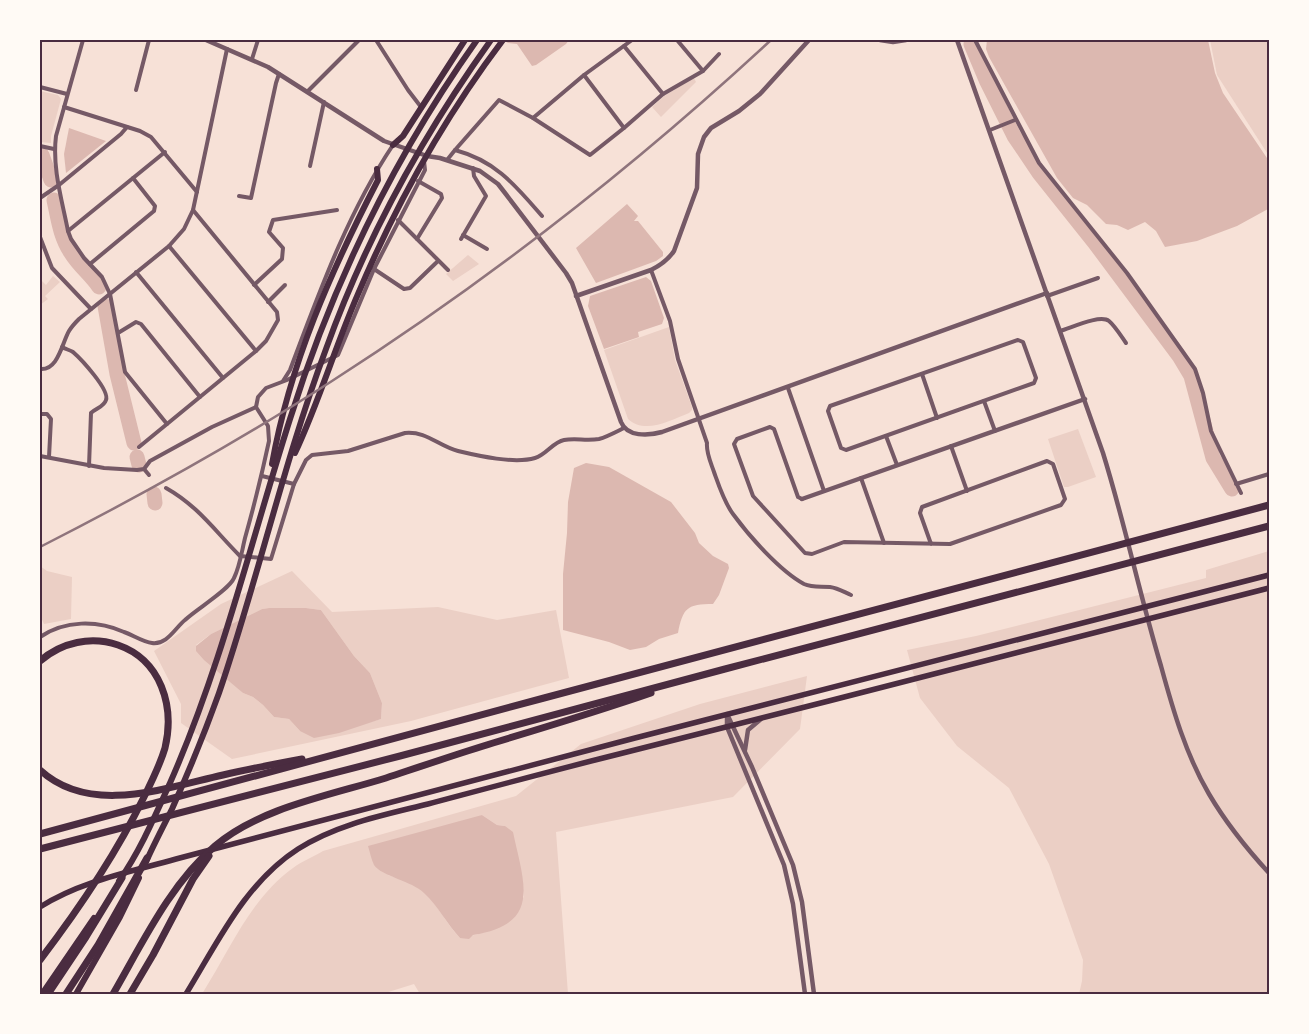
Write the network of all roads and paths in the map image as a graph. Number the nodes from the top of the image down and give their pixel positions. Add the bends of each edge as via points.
1 (83, 40) edge
2 (149, 40) edge
3 (206, 40) edge
4 (258, 40) edge
5 (359, 40) edge
6 (376, 40) edge
7 (465, 40) edge
8 (477, 40) edge
9 (491, 40) edge
10 (503, 40) edge
11 (632, 40) edge
12 (677, 40) edge
13 (809, 40) edge
14 (880, 40) edge
15 (906, 40) edge
16 (958, 40) edge
17 (975, 40) edge
18 (624, 46) junction
19 (227, 49) junction
20 (719, 54) dead end
21 (252, 59) junction
22 (702, 71) junction
23 (279, 74) junction
24 (584, 75) junction
25 (40, 87) edge
26 (136, 90) dead end
27 (308, 92) junction
28 (67, 94) junction
29 (663, 94) junction
30 (324, 102) junction
31 (64, 107) junction
32 (421, 107) junction
33 (533, 118) junction
34 (1015, 120) junction
35 (127, 126) junction
36 (624, 128) junction
37 (989, 130) junction
38 (393, 145) junction
39 (40, 146) edge
40 (54, 149) junction
41 (455, 150) junction
42 (165, 152) junction
43 (425, 158) junction
44 (447, 160) junction
45 (310, 166) dead end
46 (473, 168) junction
47 (377, 169) junction
48 (133, 178) junction
49 (418, 181) junction
50 (59, 185) junction
51 (197, 192) junction
52 (239, 196) dead end
53 (40, 198) edge
54 (317, 206) dead end
55 (192, 210) junction
56 (337, 210) dead end
57 (319, 213) junction
58 (542, 216) dead end
59 (398, 220) junction
60 (68, 231) junction
61 (40, 237) edge
62 (416, 239) junction
63 (169, 246) junction
64 (488, 250) dead end
65 (438, 260) junction
66 (90, 264) junction
67 (374, 269) junction
68 (448, 270) dead end
69 (651, 270) junction
70 (136, 272) junction
71 (1098, 278) dead end
72 (254, 284) junction
73 (285, 285) dead end
74 (110, 294) junction
75 (1047, 294) junction
76 (576, 296) junction
77 (268, 302) junction
78 (91, 309) junction
79 (1060, 331) junction
80 (118, 332) junction
81 (1126, 343) dead end
82 (62, 347) junction
83 (256, 351) junction
84 (40, 369) edge
85 (922, 374) junction
86 (223, 378) junction
87 (282, 381) junction
88 (788, 388) junction
89 (200, 397) junction
90 (1085, 399) junction
91 (984, 401) junction
92 (256, 407) junction
93 (40, 414) edge
94 (699, 418) junction
95 (937, 418) junction
96 (167, 424) junction
97 (624, 428) junction
98 (995, 431) junction
99 (886, 436) junction
100 (951, 446) junction
101 (139, 448) dead end
102 (40, 456) edge
103 (49, 457) junction
104 (897, 465) junction
105 (89, 466) junction
106 (144, 469) junction
107 (1269, 474) edge
108 (149, 475) dead end
109 (285, 475) junction
110 (262, 476) junction
111 (862, 478) junction
112 (294, 484) junction
113 (1236, 484) junction
114 (166, 488) dead end
115 (967, 490) junction
116 (824, 491) junction
117 (267, 492) junction
118 (1241, 493) dead end
119 (802, 499) joint
120 (1269, 505) edge
121 (1269, 526) edge
122 (884, 543) junction
123 (931, 544) junction
124 (240, 556) junction
125 (1269, 575) edge
126 (1269, 588) edge
127 (851, 595) dead end
128 (1145, 608) junction
129 (1147, 619) junction
130 (40, 636) edge
131 (40, 661) edge
132 (725, 669) junction
133 (727, 714) junction
134 (762, 718) junction
135 (730, 727) junction
136 (368, 746) junction
137 (745, 752) junction
138 (40, 770) edge
139 (239, 829) junction
140 (40, 834) edge
141 (40, 849) edge
142 (147, 858) junction
143 (1269, 873) edge
144 (122, 878) junction
145 (83, 898) junction
146 (40, 907) edge
147 (40, 952) edge
148 (40, 960) edge
149 (42, 994) edge
150 (48, 994) edge
151 (66, 994) edge
152 (76, 994) edge
153 (113, 994) edge
154 (130, 994) edge
155 (186, 994) edge
156 (805, 994) edge
157 (814, 994) edge

1 - 28 street
2 - 26 street
3 - 19 street
4 - 21 street
5 - 27 street
6 - 32 street
7 - 32 highway
8 - 117 highway via 401,158 356,246 316,343
9 - 109 highway via 428,135 366,250 323,356
10 - 43 highway
11 - 18 street
12 - 22 street
13 - 69 street via 760,94 711,128 704,137 698,154 697,188 674,251 661,266
14 - 15 street
16 - 37 street
17 - 34 street
18 - 24 street
18 - 29 street
19 - 21 street
19 - 51 street
20 - 22 street
21 - 23 street
22 - 29 street
23 - 27 street
23 - 52 street via 251,198
24 - 33 street
24 - 36 street
25 - 28 street
27 - 30 street
28 - 31 street
29 - 36 street
30 - 38 street
30 - 45 street
31 - 35 street
31 - 40 street
32 - 38 highway via 403,136
33 - 36 street via 590,155
33 - 41 street via 499,100
34 - 37 street
34 - 113 street via 1039,163 1127,273 1195,369 1210,432
35 - 42 street via 151,137
35 - 50 street
37 - 75 street
38 - 43 street
38 - 47 street
39 - 40 street
40 - 50 street
41 - 44 street
41 - 58 street via 477,156 504,174
42 - 48 street
42 - 51 street
43 - 44 street
43 - 49 street via 425,170
43 - 109 highway via 357,295 308,426
44 - 46 street
46 - 64 street via 486,196 462,237
46 - 76 street via 498,184 566,273
47 - 87 street via 330,266 290,370
47 - 117 highway via 378,180 355,224 304,345 281,418
48 - 60 street
48 - 66 street via 155,206 154,211
49 - 59 street
49 - 62 street via 441,194 442,198
50 - 53 street
50 - 60 street
51 - 55 street
54 - 57 street
55 - 63 street via 184,228
55 - 72 street
56 - 57 street
57 - 72 street via 273,220 269,232 282,248 282,259
59 - 62 street
59 - 67 street
60 - 66 street
61 - 78 street via 52,268
62 - 65 street
63 - 70 street
63 - 83 street
65 - 67 street via 410,288 404,289
65 - 68 street
66 - 74 street via 102,277
67 - 87 street via 338,355
69 - 76 street
69 - 94 street
70 - 74 street
70 - 86 street
71 - 75 street
72 - 77 street
73 - 77 street
74 - 78 street
74 - 80 street
75 - 79 street
75 - 88 street
76 - 97 street
77 - 83 street via 277,312 278,320
78 - 82 street via 72,326
79 - 81 street via 1104,318
79 - 90 street
80 - 89 street via 136,322 141,324
80 - 96 street via 125,372
82 - 84 street via 52,365
82 - 105 street via 72,351 107,394 103,405 91,413
83 - 86 street
85 - 91 street via 1021,340 1036,378 1034,383
85 - 95 street
85 - 99 street via 829,408 841,448 846,450
86 - 89 street
87 - 92 street via 261,392
88 - 94 street
88 - 116 street
89 - 96 street
90 - 98 street
90 - 128 street via 1114,489
91 - 95 street
91 - 98 street
92 - 106 street via 165,453
92 - 110 street via 270,433
93 - 103 street via 47,414 51,419
94 - 97 street via 656,434 630,432
94 - 127 street via 706,450 732,513 793,578 806,585 838,589
95 - 99 street
96 - 101 street
97 - 112 street via 596,440 562,440 535,458 524,459 460,451 424,435 405,433 348,451 312,456 306,460
98 - 100 street
99 - 104 street
100 - 104 street
100 - 115 street
102 - 103 street
103 - 105 street
104 - 111 street
105 - 106 street
106 - 108 street
107 - 113 street
109 - 142 highway via 219,692 192,762
110 - 112 street
110 - 124 street
111 - 116 street
111 - 122 street
112 - 124 street via 271,559
113 - 118 street
114 - 124 street via 191,505
115 - 123 street via 922,507 920,513
115 - 123 street via 1048,461 1053,464 1065,498 1061,505 950,544
116 - 119 street
117 - 144 highway via 210,682 142,843
119 - 122 street via 798,497 774,429 770,427 737,439 734,444 751,492 805,553 812,554 844,542
120 - 136 highway
121 - 132 highway
122 - 123 street
124 - 130 street via 234,580 186,618 163,642 150,643 115,628 88,624 63,626
125 - 128 main road
126 - 129 main road
128 - 129 street
128 - 133 main road
129 - 134 main road
129 - 143 street via 1171,702 1195,766 1231,828
131 - 145 highway via 69,644 96,641 123,647 147,663 161,685 168,710 165,747 156,771 115,850
132 - 139 highway via 282,810
132 - 141 highway
133 - 135 street
133 - 146 main road via 104,879 73,889
134 - 135 main road
134 - 137 street via 748,730
135 - 137 street
135 - 155 main road via 375,818 321,836 286,857 246,897
135 - 156 street via 789,883
136 - 138 highway via 156,791 124,794 95,795 71,790
136 - 140 highway
137 - 157 street via 793,866 802,902
139 - 153 highway via 202,857 181,882
139 - 154 highway via 218,846 201,867
142 - 151 highway via 103,937
142 - 152 highway via 120,917
144 - 149 highway
144 - 150 highway
145 - 147 highway
145 - 148 highway

